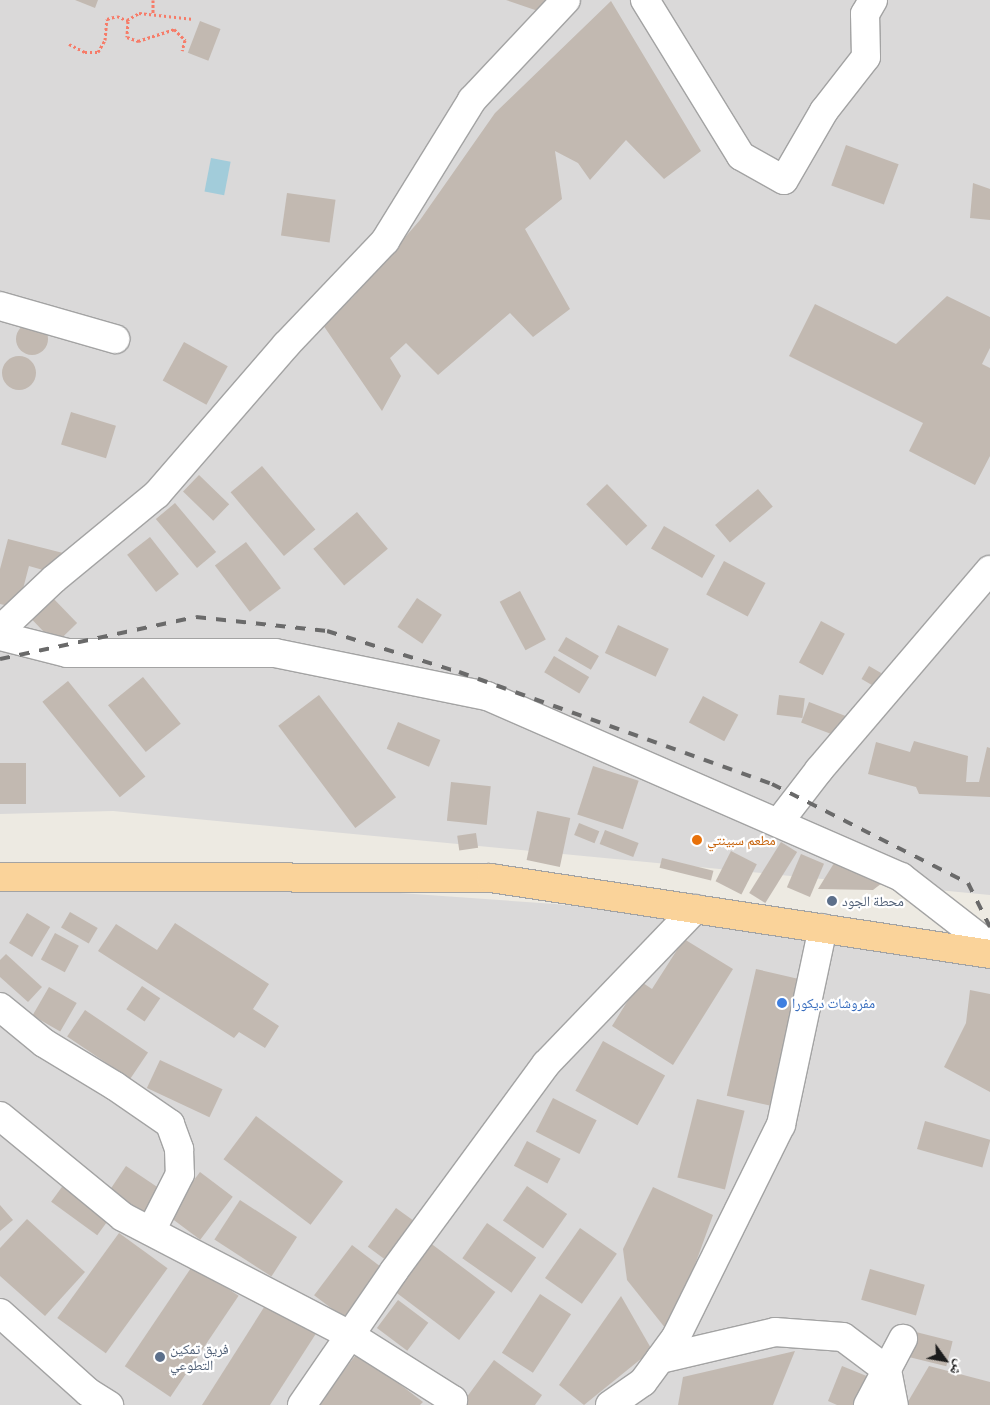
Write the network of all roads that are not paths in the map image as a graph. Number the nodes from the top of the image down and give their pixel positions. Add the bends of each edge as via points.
1 (566, 0) edge
2 (645, 0) edge
3 (873, 0) edge
4 (0, 306) edge
5 (116, 339) dead end
6 (990, 570) edge
7 (0, 630) edge
8 (0, 636) edge
9 (779, 822) junction
10 (0, 877) edge
11 (695, 909) junction
12 (823, 928) junction
13 (990, 946) edge
14 (990, 954) edge
15 (0, 1007) edge
16 (0, 1116) edge
17 (151, 1231) junction
18 (0, 1313) edge
19 (350, 1334) junction
20 (903, 1339) dead end
21 (660, 1359) junction
22 (887, 1370) junction
23 (109, 1405) edge
24 (302, 1405) edge
25 (452, 1405) edge
26 (610, 1405) edge
27 (868, 1405) edge
28 (894, 1405) edge

1 - 7 street via 472,100 385,241 286,345 157,494 54,579
2 - 3 street via 741,156 784,180 824,111 866,57 865,14
4 - 5 street
6 - 9 street via 819,770
8 - 9 street via 67,653 275,653 488,696
9 - 13 street via 901,877
10 - 11 main road via 491,878
11 - 12 main road
11 - 19 street via 546,1064
12 - 14 main road
12 - 21 street via 781,1125 676,1337
15 - 17 street via 44,1043 116,1086 170,1124 179,1149 180,1174
16 - 17 street via 123,1217
17 - 19 street
18 - 23 street via 88,1392
19 - 24 street
19 - 25 street via 453,1400
20 - 22 street
21 - 22 street via 776,1332 843,1337
21 - 26 street via 643,1382
22 - 27 street
22 - 28 street

